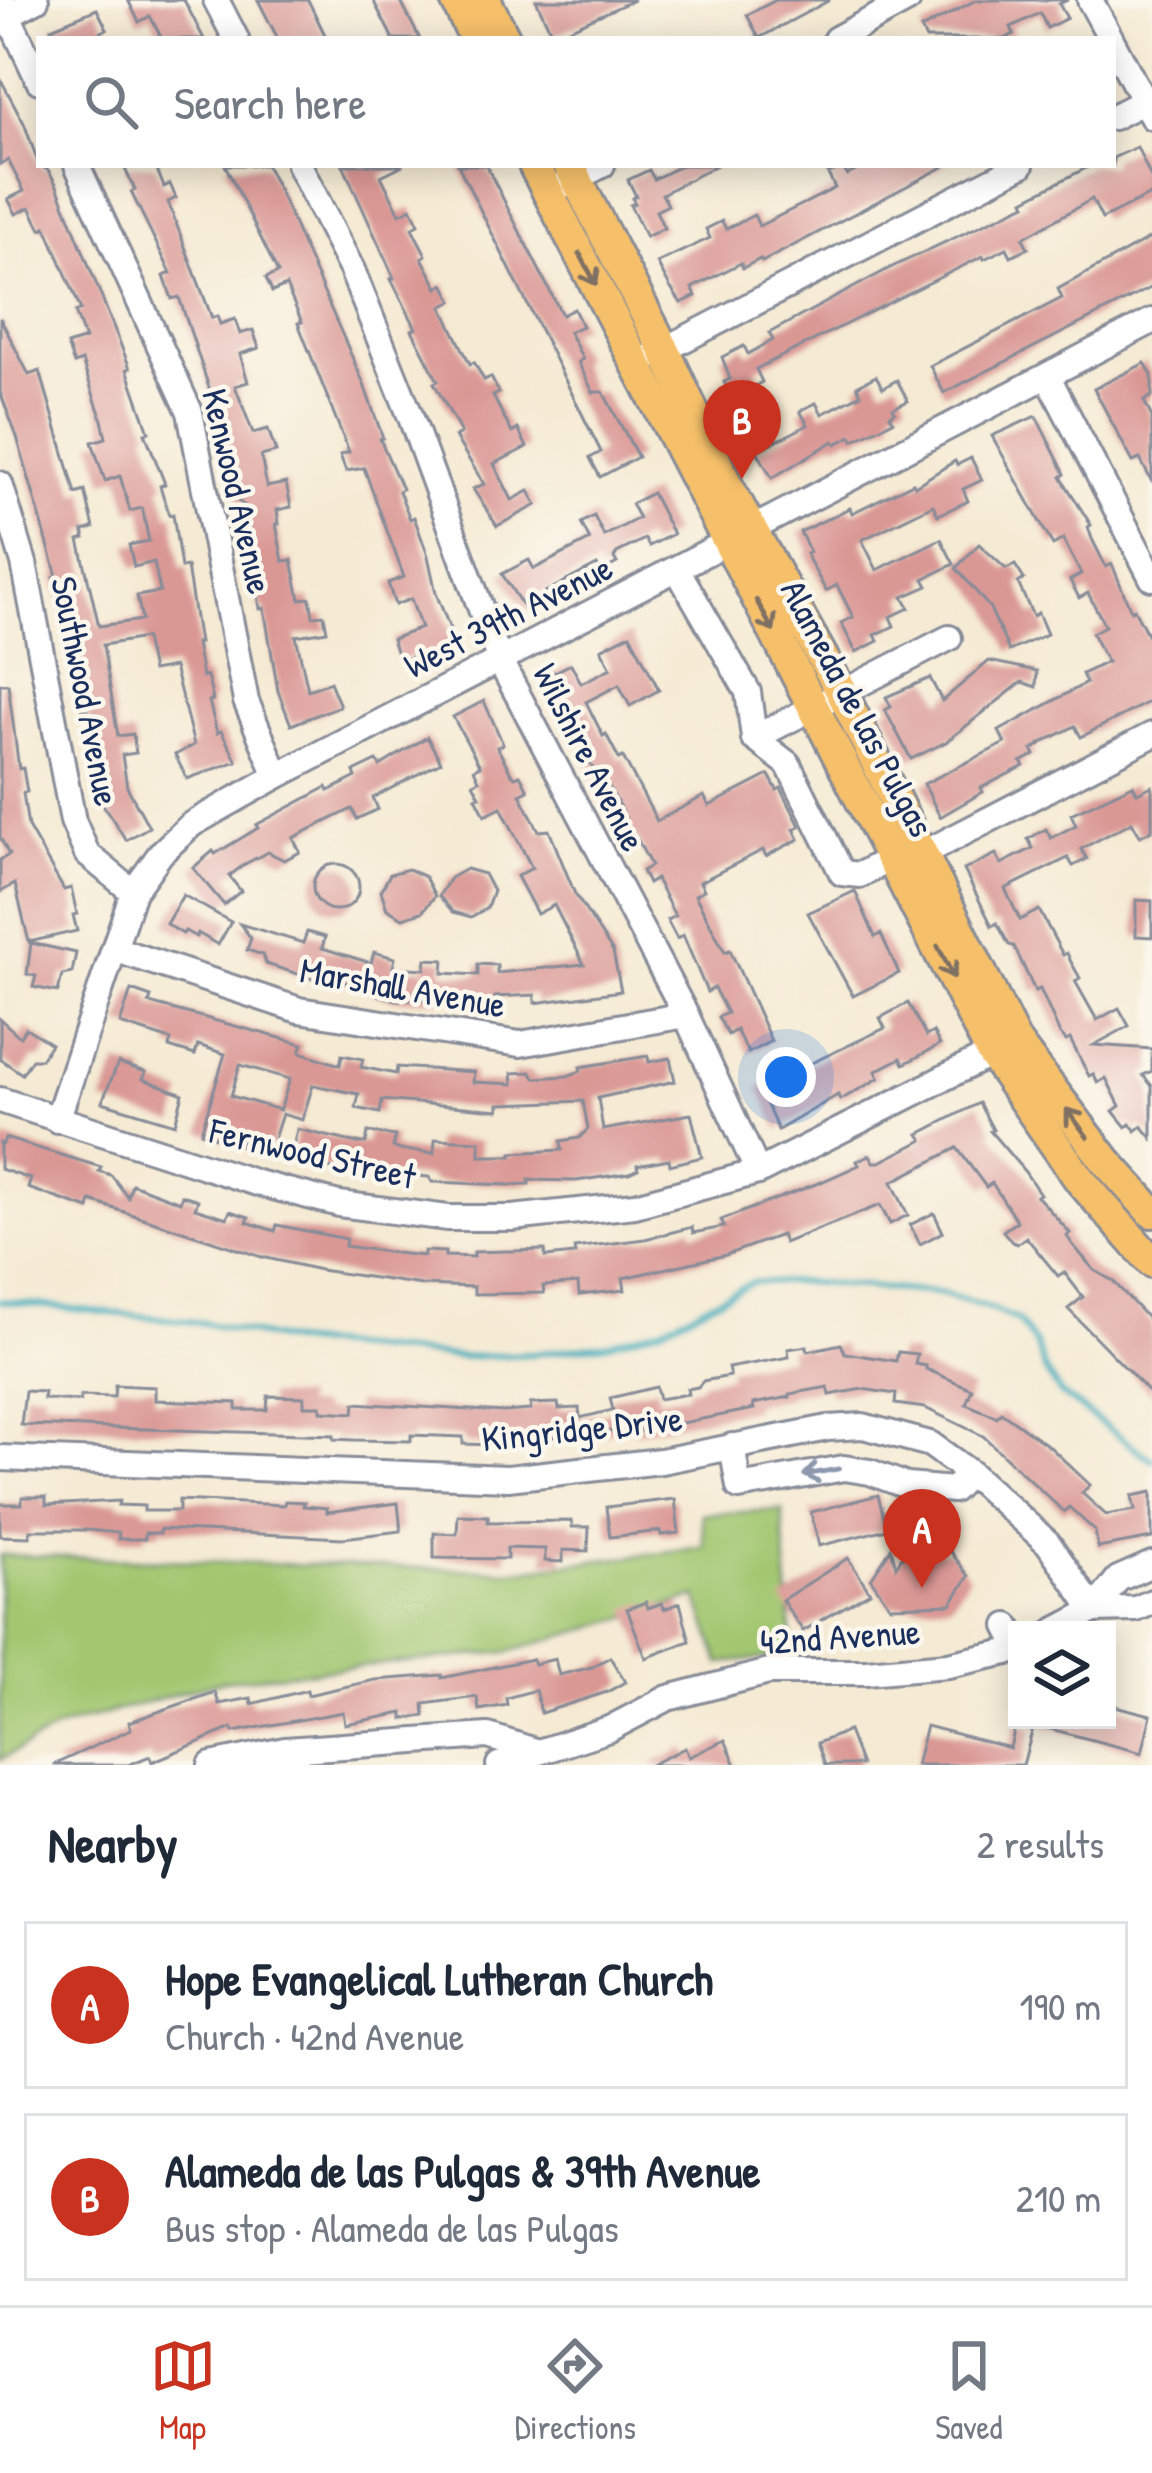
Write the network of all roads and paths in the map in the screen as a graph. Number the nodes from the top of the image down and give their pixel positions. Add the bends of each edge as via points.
1 (36, 0) edge
2 (216, 0) edge
3 (908, 0) edge
4 (1090, 0) edge
5 (469, 2) edge
6 (3, 11) edge
7 (234, 36) edge
8 (475, 36) edge
9 (502, 36) edge
10 (842, 36) edge
11 (1109, 36) edge
12 (1116, 49) edge
13 (36, 75) edge
14 (1148, 109) edge
15 (1116, 116) edge
16 (78, 168) edge
17 (301, 168) edge
18 (535, 168) edge
19 (1015, 168) edge
20 (582, 170) edge
21 (548, 194) junction
22 (1152, 321) edge
23 (651, 356) junction
24 (1048, 377) junction
25 (0, 484) edge
26 (738, 535) junction
27 (677, 569) junction
28 (1152, 578) edge
29 (949, 638) dead end
30 (500, 661) junction
31 (827, 699) junction
32 (1152, 735) edge
33 (754, 738) junction
34 (277, 776) junction
35 (905, 859) junction
36 (133, 892) junction
37 (114, 949) junction
38 (686, 1015) junction
39 (1004, 1048) junction
40 (0, 1100) edge
41 (57, 1120) junction
42 (758, 1172) junction
43 (1152, 1212) edge
44 (1152, 1262) edge
45 (732, 1446) junction
46 (0, 1458) edge
47 (970, 1473) junction
48 (1152, 1564) edge
49 (1152, 1602) edge
50 (1094, 1610) junction
51 (1073, 1621) edge
52 (1008, 1642) edge
53 (534, 1758) edge
54 (211, 1765) edge
55 (499, 1765) edge

1 - 6 street
2 - 7 street
3 - 10 street
4 - 11 street
5 - 8 main road
5 - 9 main road
6 - 13 street
12 - 14 street
14 - 15 street
16 - 34 street, Kenwood Avenue via 190,412 246,701
17 - 30 street, Wilshire Avenue via 352,270
18 - 21 main road, Alameda de las Pulgas
19 - 23 street
20 - 21 street
20 - 23 main road, Alameda de las Pulgas
21 -> 23 main road, Alameda de las Pulgas
22 - 24 street, West 39th Avenue
23 - 26 main road, Alameda de las Pulgas
24 - 26 street, West 39th Avenue
24 - 28 street
25 - 36 street, Southwood Avenue via 24,563 73,820 87,854
26 - 27 street, West 39th Avenue
26 - 31 main road, Alameda de las Pulgas
27 - 30 street, West 39th Avenue
27 - 33 street via 748,692
29 - 31 street
30 - 34 street, West 39th Avenue
30 - 38 street, Wilshire Avenue
31 - 33 street
31 - 35 main road, Alameda de las Pulgas
32 - 35 street
33 - 35 street via 788,764 842,873
34 - 36 street, West 39th Avenue via 192,824
35 - 39 main road, Alameda de las Pulgas
36 - 37 street, West 39th Avenue
37 - 38 street, Marshall Avenue via 299,1010 520,1044
37 - 41 street, West 39th Avenue
38 - 42 street, Wilshire Avenue
39 - 42 street, Fernwood Street
43 -> 39 main road, Alameda de las Pulgas
39 - 44 main road, Alameda de las Pulgas via 1081,1180
40 - 41 street, Fernwood Street
41 - 42 street, Fernwood Street via 277,1189 448,1218 635,1205
45 - 46 street, Kingridge Drive via 508,1478
45 - 47 street, Kingridge Drive via 863,1426 930,1444
47 -> 45 street via 952,1490 844,1468 740,1487
47 - 50 street, Kingridge Drive via 1048,1543
48 - 50 street via 1118,1579
49 - 50 street
50 - 51 street
52 - 53 street, 42nd Avenue via 948,1665 769,1672 668,1698
53 - 54 street via 488,1736 285,1750
53 - 55 street, 42nd Avenue

